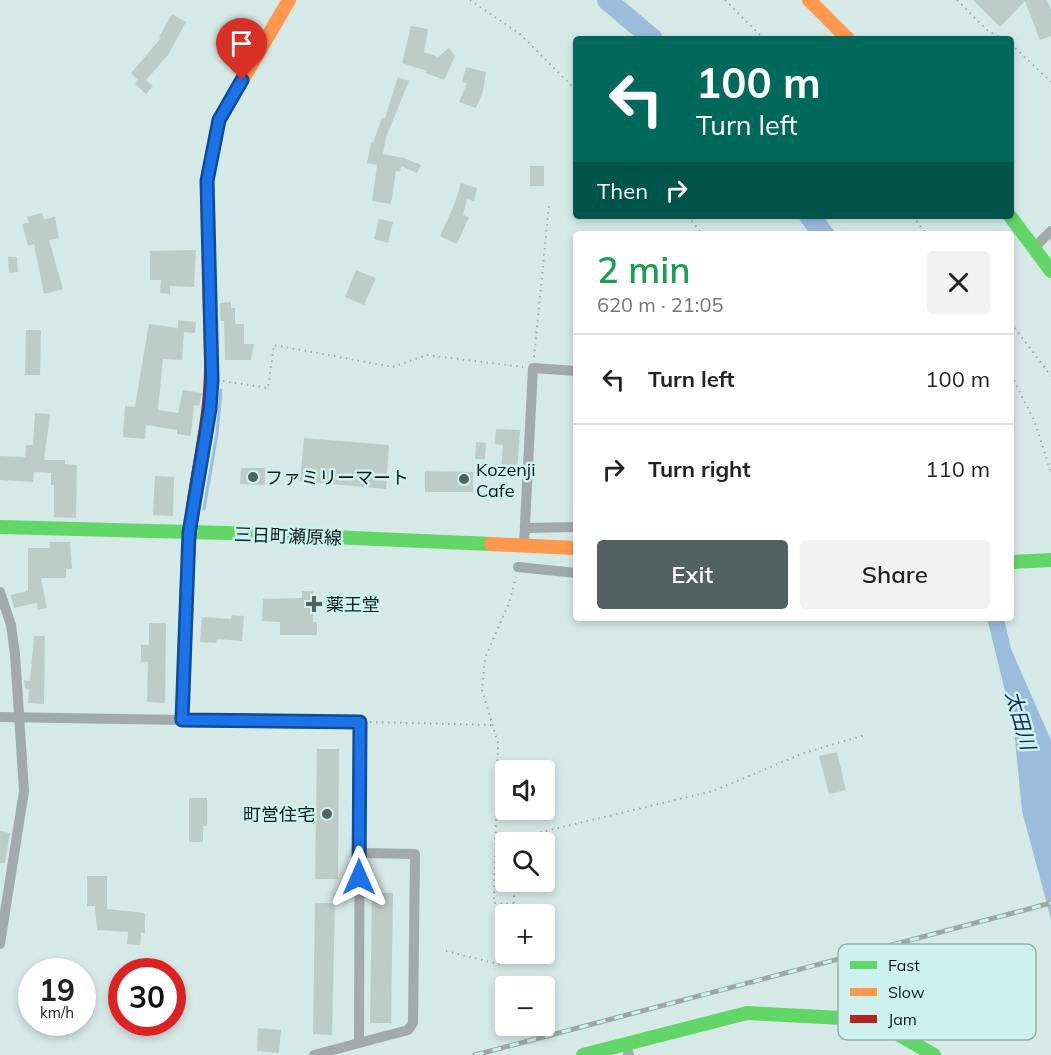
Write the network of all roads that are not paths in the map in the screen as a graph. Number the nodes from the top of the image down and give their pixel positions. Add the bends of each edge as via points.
1 (289, 0) edge
2 (809, 0) edge
3 (846, 36) edge
4 (1012, 219) edge
5 (1051, 231) edge
6 (1034, 248) junction
7 (1051, 272) edge
8 (573, 371) edge
9 (0, 527) edge
10 (573, 527) edge
11 (527, 528) junction
12 (189, 533) junction
13 (524, 544) junction
14 (573, 548) edge
15 (1051, 560) edge
16 (1014, 562) edge
17 (518, 567) road end
18 (573, 573) edge
19 (0, 592) edge
20 (0, 717) edge
21 (22, 717) junction
22 (182, 720) junction
23 (360, 722) joint
24 (359, 853) junction
25 (0, 944) edge
26 (838, 1018) edge
27 (908, 1040) edge
28 (358, 1041) junction
29 (627, 1050) edge
30 (314, 1055) edge
31 (583, 1055) edge
32 (934, 1055) edge

1 - 12 street via 219,120 207,181 212,380
2 - 3 street
4 - 6 street
5 - 6 street
6 - 7 street
8 - 11 street via 533,368
9 - 12 street, 三日町瀬原線
10 - 11 street
11 - 13 street
12 - 13 street, 三日町瀬原線
12 - 22 street
13 - 14 street, 三日町瀬原線
15 - 16 street
17 - 18 street
19 - 21 street via 11,625
20 - 21 street
21 - 22 street
21 - 25 street via 24,791
22 - 23 street
23 - 24 street
24 - 28 street
24 - 28 street via 415,854 413,1023 408,1030
26 - 29 street via 747,1013
27 - 32 street
28 - 30 street
29 - 31 street

